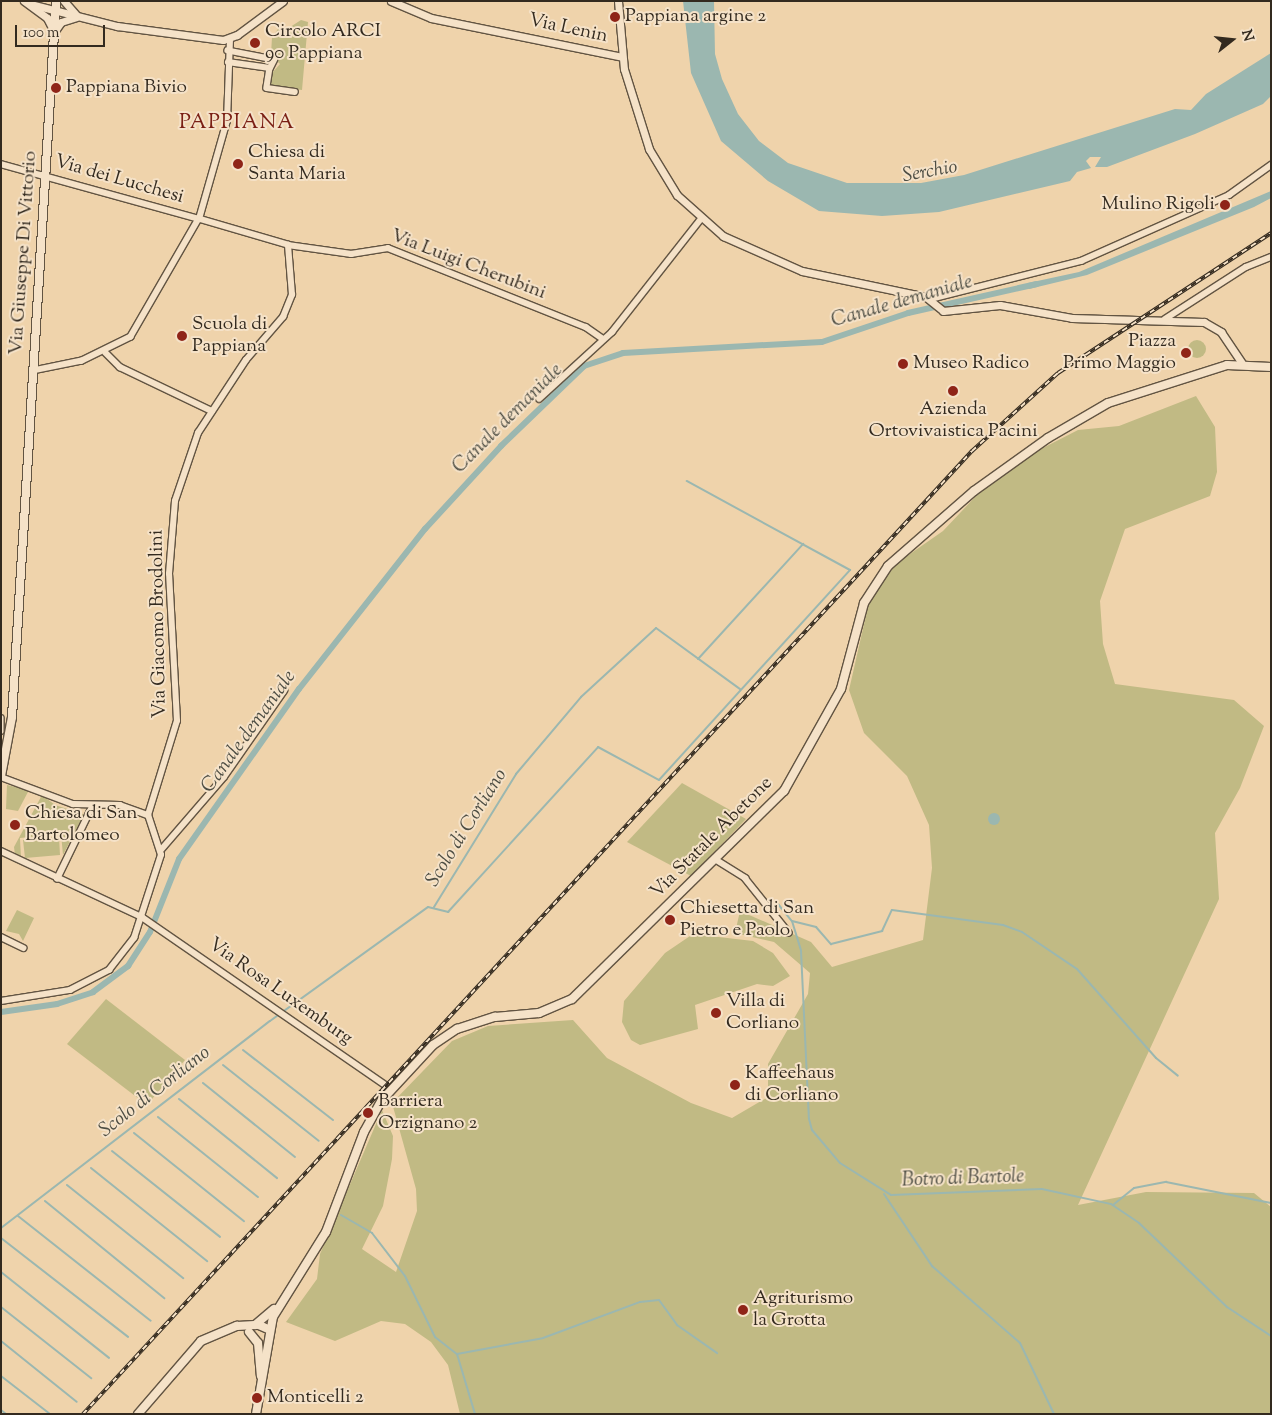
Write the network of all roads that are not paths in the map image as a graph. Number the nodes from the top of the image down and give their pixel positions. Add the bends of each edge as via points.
1 (47, 1) edge
2 (56, 1) edge
3 (64, 1) edge
4 (283, 1) edge
5 (392, 1) edge
6 (618, 1) edge
7 (27, 3) edge
8 (55, 12) junction
9 (78, 17) junction
10 (54, 32) junction
11 (230, 39) junction
12 (228, 51) junction
13 (622, 57) junction
14 (228, 62) junction
15 (270, 68) junction
16 (295, 92) dead end
17 (1, 164) edge
18 (1271, 165) edge
19 (45, 175) junction
20 (199, 219) junction
21 (700, 220) junction
22 (288, 245) junction
23 (1271, 257) edge
24 (932, 300) junction
25 (1165, 319) junction
26 (603, 339) junction
27 (106, 353) junction
28 (1242, 363) junction
29 (1271, 367) edge
30 (33, 371) junction
31 (539, 399) dead end
32 (212, 411) junction
33 (284, 691) dead end
34 (1, 718) edge
35 (1, 732) edge
36 (1, 776) edge
37 (92, 806) junction
38 (148, 815) junction
39 (161, 850) junction
40 (1, 852) edge
41 (715, 859) junction
42 (57, 879) junction
43 (142, 918) junction
44 (789, 933) dead end
45 (1, 937) edge
46 (24, 948) dead end
47 (1, 1001) edge
48 (384, 1084) dead end
49 (280, 1302) junction
50 (255, 1324) junction
51 (224, 1330) junction
52 (270, 1330) junction
53 (249, 1332) junction
54 (262, 1385) junction
55 (138, 1414) edge
56 (256, 1414) edge

1 - 7 street
2 - 8 main road, Via Giuseppe Di Vittorio
3 - 9 street
4 - 11 street
5 - 13 street, Via Lenin via 431,18
6 - 13 street
7 - 8 street
7 - 10 street
8 - 9 street
8 - 10 main road, Via Giuseppe Di Vittorio
9 - 10 street via 65,20
9 - 11 street via 164,33
10 - 19 main road, Via Giuseppe Di Vittorio
11 - 12 street
12 - 14 street
12 - 15 street via 271,57 274,65
13 - 21 street via 649,149 676,195
14 - 15 street
14 - 20 street via 227,121
15 - 16 street via 267,88
17 - 19 street, Via dei Lucchesi
18 - 24 street via 1229,195 1081,260
19 - 20 street, Via dei Lucchesi
19 - 30 main road, Via Giuseppe Di Vittorio
20 - 22 street
20 - 27 street via 139,327
21 - 24 street via 754,253 784,265
21 - 26 street via 656,280
22 - 26 street, Via Luigi Cherubini via 351,254 388,248 586,327
22 - 32 street, Via Giacomo Brodolini via 293,287 289,308
23 - 25 street via 1246,267
24 - 25 street via 939,309 1000,305 1072,318
25 - 28 street via 1213,326
26 - 31 street
27 - 30 street
27 - 32 street via 120,367
28 - 29 main road, Via Statale Abetone
28 - 41 main road, Via Statale Abetone via 1125,396 1048,438 974,491 894,560 869,592 842,689 791,782
30 - 36 main road, Via Giuseppe Di Vittorio via 12,717
32 - 38 street, Via Giacomo Brodolini via 193,441 175,501 169,574 177,715
33 - 39 street via 182,830
34 - 35 street
36 - 37 street via 73,804
37 - 38 street via 120,805
37 - 42 street
38 - 39 street
39 - 43 street
40 - 42 street
41 - 44 street via 745,878
41 - 49 main road, Via Statale Abetone via 572,999 539,1013 466,1025 433,1045 374,1113 326,1232
42 - 43 street
43 - 47 street via 118,962 92,982 50,996
43 - 48 street, Via Rosa Luxemburg via 283,1011
45 - 46 street
49 - 50 main road
49 - 52 main road, Via Statale Abetone
50 - 51 main road
50 - 52 main road
51 - 53 main road
51 - 55 main road via 190,1350
52 - 53 main road
52 - 54 main road, Via Statale Abetone
53 - 54 main road via 258,1343
54 - 56 main road, Via Statale Abetone

